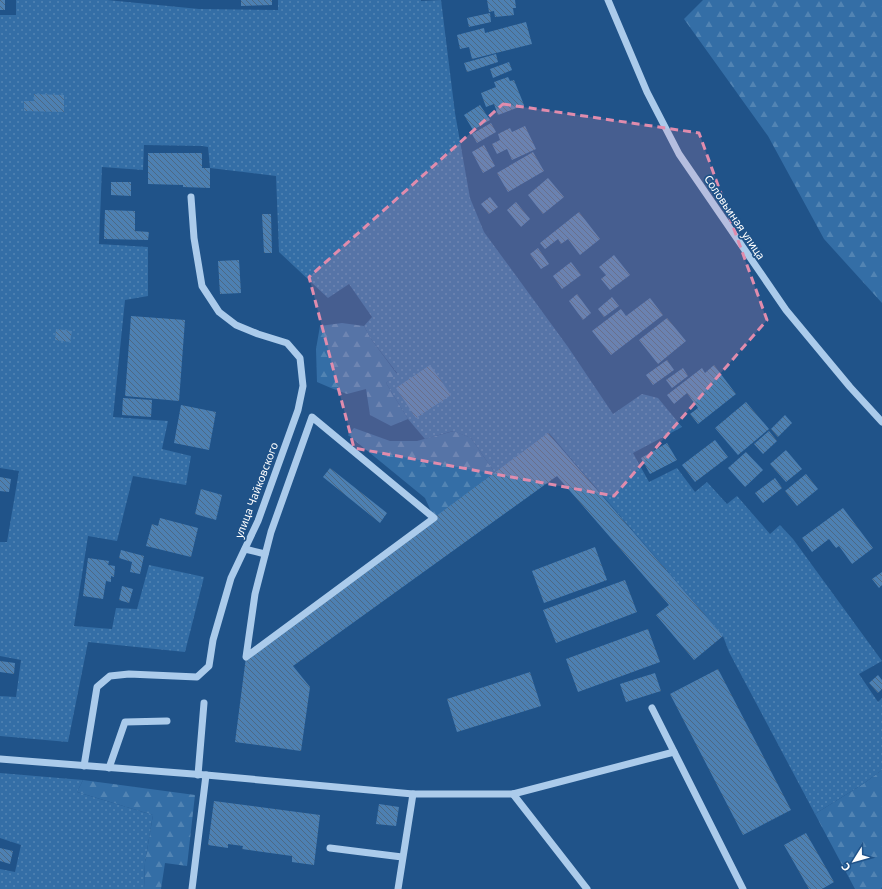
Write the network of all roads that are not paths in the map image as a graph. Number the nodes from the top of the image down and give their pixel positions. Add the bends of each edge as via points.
1 (608, 0) edge
2 (191, 197) dead end
3 (882, 422) edge
4 (245, 549) junction
5 (265, 554) junction
6 (204, 703) dead end
7 (652, 708) dead end
8 (167, 721) dead end
9 (674, 752) junction
10 (0, 759) edge
11 (84, 766) junction
12 (109, 768) junction
13 (198, 775) junction
14 (206, 775) junction
15 (413, 794) junction
16 (513, 794) junction
17 (330, 848) dead end
18 (402, 857) junction
19 (192, 889) edge
20 (398, 889) edge
21 (587, 889) edge
22 (743, 889) edge

1 - 3 street, Соловьиная улица via 647,92 679,154 786,310
2 - 4 street, улица Чайковского via 194,238 202,286 219,312 236,325 287,343 300,358 304,386 298,410 258,521
4 - 5 street
4 - 11 street, улица Чайковского via 231,578 213,640 209,666 197,677 129,674 110,676 97,687
5 - 5 street via 312,417 434,518 246,657 255,594
6 - 13 street
7 - 9 street
8 - 12 street via 125,722
9 - 16 street
9 - 22 street
10 - 11 street
11 - 12 street
12 - 13 street
13 - 14 street
14 - 15 street
14 - 19 street
15 - 16 street
15 - 18 street
16 - 21 street
17 - 18 street
18 - 20 street

